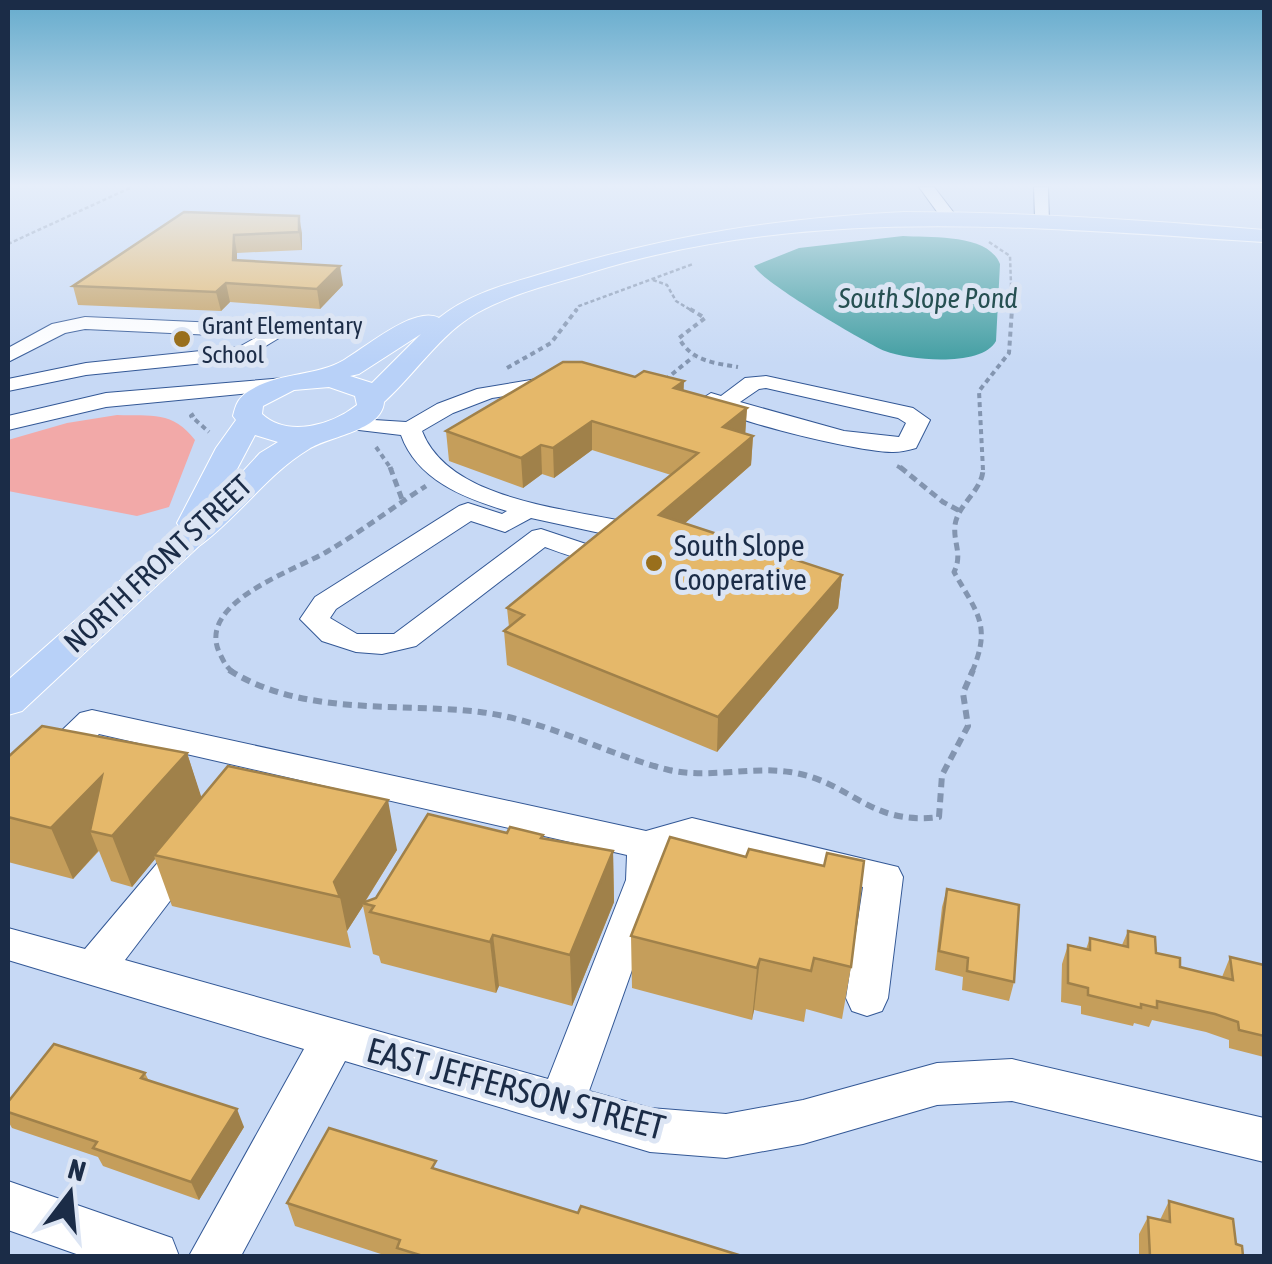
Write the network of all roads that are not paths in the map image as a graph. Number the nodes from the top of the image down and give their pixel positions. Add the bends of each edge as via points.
1 (665, 246) edge
2 (460, 313) junction
3 (8, 356) edge
4 (314, 379) junction
5 (590, 379) edge
6 (285, 384) junction
7 (8, 385) edge
8 (659, 386) edge
9 (154, 397) junction
10 (724, 404) junction
11 (439, 413) junction
12 (384, 414) junction
13 (248, 418) junction
14 (8, 423) edge
15 (314, 432) junction
16 (516, 516) junction
17 (541, 537) junction
18 (187, 538) junction
19 (8, 702) edge
20 (263, 759) junction
21 (239, 789) edge
22 (8, 802) edge
23 (450, 802) junction
24 (215, 819) edge
25 (430, 835) edge
26 (646, 845) junction
27 (8, 944) edge
28 (93, 970) junction
29 (867, 998) dead end
30 (333, 1040) junction
31 (561, 1104) junction
32 (1264, 1140) edge
33 (8, 1206) edge
34 (100, 1248) edge
35 (154, 1256) edge
36 (214, 1256) edge

1 - 2 main road via 598,262
2 - 4 main road via 424,323 350,368
2 - 12 main road via 427,339
3 - 7 street via 58,328 86,323 262,331 269,338 244,353 86,369
4 - 6 main road
4 - 12 main road via 359,385
5 - 11 street via 522,384
6 - 9 street
6 - 13 main road via 250,402
8 - 10 street
9 - 13 street via 212,404
9 - 14 street via 79,404
10 - 10 street via 896,448 908,443 918,425 905,414 777,384 753,383
11 - 12 street
11 - 12 street
12 - 15 main road
12 - 16 street via 436,471
13 - 15 main road via 274,432
13 - 18 main road
15 - 18 main road, NORTH FRONT STREET via 271,459 218,516
16 - 17 street
16 - 17 street via 621,529 590,554
16 - 17 street via 468,511 325,604 315,619 358,644 393,645
18 - 19 main road, NORTH FRONT STREET
20 - 21 street
20 - 22 street via 92,720
20 - 23 street
23 - 25 street
23 - 26 street
24 - 28 street
26 - 29 street via 692,832 884,876
26 - 31 street via 645,880
27 - 28 street, EAST JEFFERSON STREET
28 - 30 street, EAST JEFFERSON STREET
30 - 31 street, EAST JEFFERSON STREET
30 - 36 street
31 - 32 street, EAST JEFFERSON STREET via 650,1130 726,1136 937,1084 1012,1080
33 - 34 street
34 - 35 street

